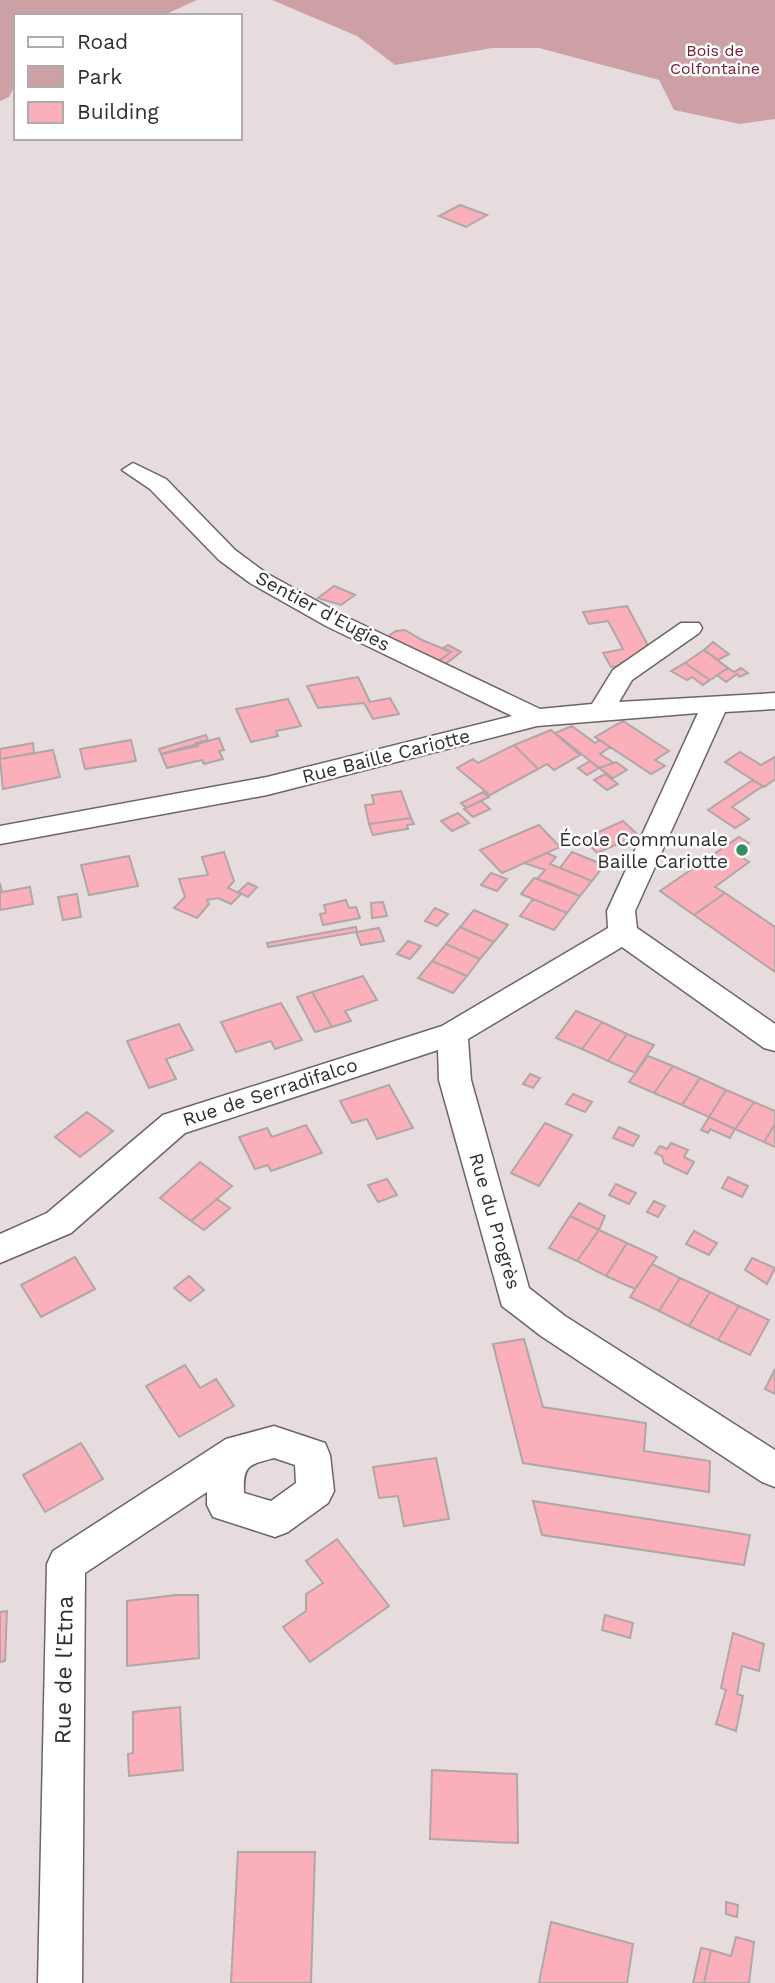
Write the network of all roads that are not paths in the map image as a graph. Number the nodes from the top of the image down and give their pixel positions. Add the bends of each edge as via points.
1 (133, 470) dead end
2 (690, 628) dead end
3 (775, 701) edge
4 (715, 705) junction
5 (601, 711) junction
6 (537, 718) junction
7 (0, 835) edge
8 (623, 933) junction
9 (453, 1034) junction
10 (775, 1040) edge
11 (0, 1249) edge
12 (239, 1451) dead end
13 (775, 1470) edge
14 (60, 1983) edge

1 - 6 street, Sentier d'Eugies via 158,484 227,555 258,578 335,621
2 - 5 street via 622,675
3 - 4 street, Rue Baille Cariotte
4 - 5 street, Rue Baille Cariotte
4 - 8 street via 621,911
5 - 6 street, Rue Baille Cariotte
6 - 7 street, Rue Baille Cariotte via 267,786
8 - 9 street
8 - 10 street
9 - 11 street, Rue de Serradifalco via 174,1124 59,1223
9 - 13 street, Rue du Progrès via 455,1080 514,1296
12 - 14 street, Rue de l'Etna via 66,1564

